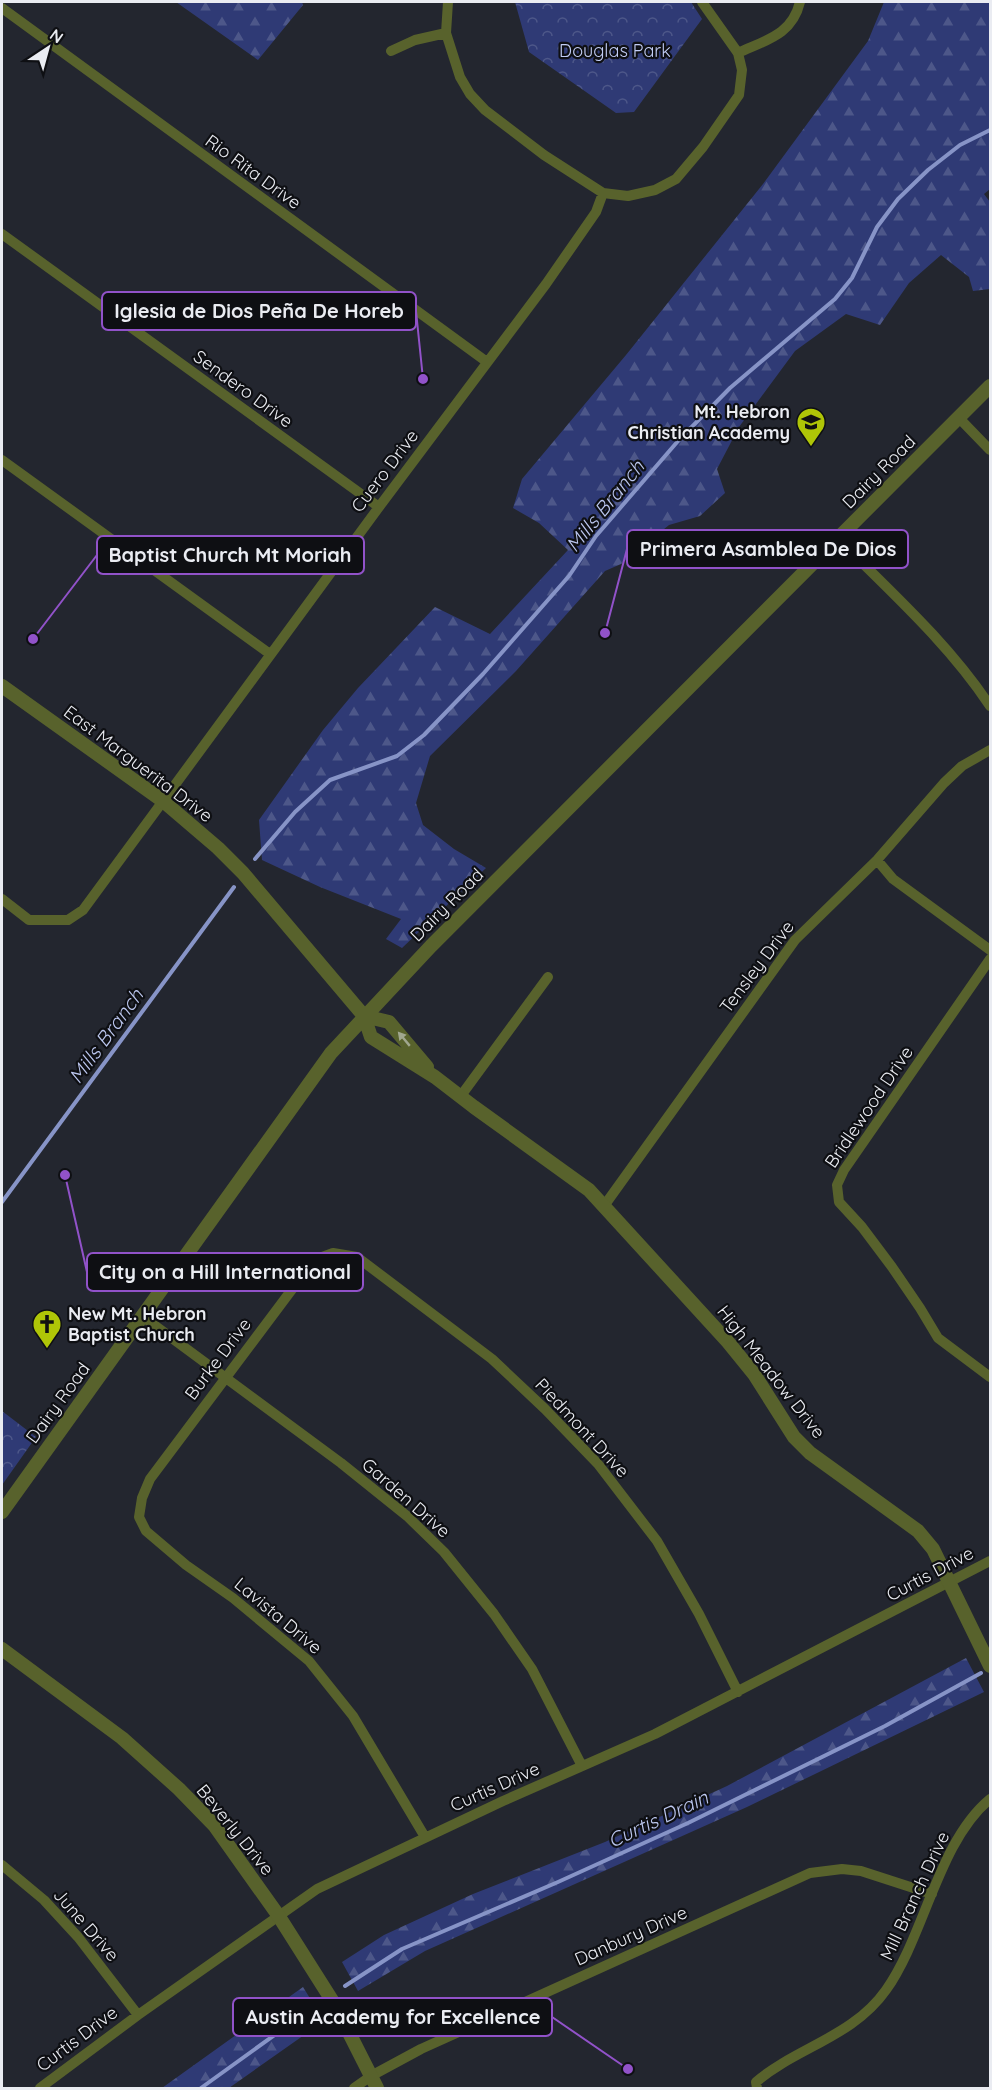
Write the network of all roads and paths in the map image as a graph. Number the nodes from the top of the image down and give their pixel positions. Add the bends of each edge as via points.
1 (448, 2) edge
2 (702, 2) edge
3 (800, 2) edge
4 (2, 8) edge
5 (446, 33) junction
6 (391, 51) dead end
7 (738, 53) junction
8 (603, 193) junction
9 (2, 234) edge
10 (487, 362) junction
11 (990, 386) edge
12 (959, 418) junction
13 (990, 450) edge
14 (2, 460) edge
15 (379, 507) junction
16 (838, 539) junction
17 (270, 654) junction
18 (2, 686) edge
19 (990, 706) edge
20 (990, 750) edge
21 (163, 801) junction
22 (878, 860) junction
23 (2, 899) edge
24 (990, 950) edge
25 (990, 959) edge
26 (548, 977) dead end
27 (364, 1016) junction
28 (435, 1077) junction
29 (460, 1097) junction
30 (604, 1206) junction
31 (333, 1253) joint
32 (142, 1316) junction
33 (990, 1377) edge
34 (225, 1379) junction
35 (142, 1498) joint
36 (2, 1512) edge
37 (990, 1561) edge
38 (949, 1583) junction
39 (2, 1649) edge
40 (990, 1666) edge
41 (738, 1692) junction
42 (582, 1766) junction
43 (990, 1798) edge
44 (425, 1837) junction
45 (2, 1865) edge
46 (932, 1894) junction
47 (278, 1915) junction
48 (138, 2014) junction
49 (374, 2082) edge
50 (40, 2088) edge
51 (354, 2088) edge
52 (757, 2088) edge

1 - 5 street
2 - 7 street
3 - 7 street via 784,32
4 - 10 street, Rio Rita Drive
5 - 6 street
5 - 8 street via 460,77 485,110
7 - 8 street via 742,70 739,95 676,179 655,190 628,196
8 - 10 street, Cuero Drive via 596,212
9 - 15 street, Sendero Drive
10 - 15 street, Cuero Drive
11 - 12 street, Dairy Road
12 - 13 street
12 - 16 street, Dairy Road
14 - 17 street
15 - 17 street, Cuero Drive
16 - 19 street via 947,648
16 - 27 street, Dairy Road
17 - 21 street, Cuero Drive
18 - 21 street, East Marguerita Drive
20 - 22 street, Tensley Drive via 962,766 944,783
21 - 23 street, Cuero Drive via 82,910 68,920 30,920
21 - 27 street, East Marguerita Drive via 243,873
22 - 24 street via 893,879
22 - 30 street, Tensley Drive via 795,940
25 - 33 street, Bridlewood Drive via 837,1185 839,1202 892,1267 938,1338
26 - 29 street
28 -> 27 street, High Meadow Drive via 389,1022
27 - 28 street, High Meadow Drive via 371,1037
27 - 32 street, Dairy Road via 331,1053
28 - 29 street, High Meadow Drive
29 - 30 street, High Meadow Drive via 589,1190
30 - 38 street, High Meadow Drive via 728,1342 754,1374 794,1437 810,1453 918,1531 933,1550
31 - 34 street, Burke Drive via 314,1260
31 - 41 street, Piedmont Drive via 357,1257 492,1359 598,1464 657,1541
32 - 34 street, Garden Drive
32 - 36 street, Dairy Road
34 - 35 street, Burke Drive via 150,1479
34 - 42 street, Garden Drive via 341,1463 407,1516 444,1552 532,1669
35 - 44 street, Lavista Drive via 139,1517 146,1530 309,1661 353,1716
37 - 38 street, Curtis Drive
38 - 40 street, High Meadow Drive
38 - 41 street, Curtis Drive
39 - 47 street, Beverly Drive via 122,1738 179,1789 213,1825
41 - 42 street, Curtis Drive
42 - 44 street, Curtis Drive
43 - 46 street, Mill Branch Drive via 953,1848
44 - 47 street, Curtis Drive via 317,1889
45 - 48 street, June Drive via 44,1900 78,1937
46 - 49 street, Danbury Drive via 861,1871 842,1869 810,1874 421,2049
46 - 52 street, Mill Branch Drive via 904,1962 872,2007 834,2036 772,2068 756,2082
47 - 48 street, Curtis Drive
47 - 49 street, Beverly Drive via 335,2005
48 - 50 street, Curtis Drive
49 - 51 street, Danbury Drive

